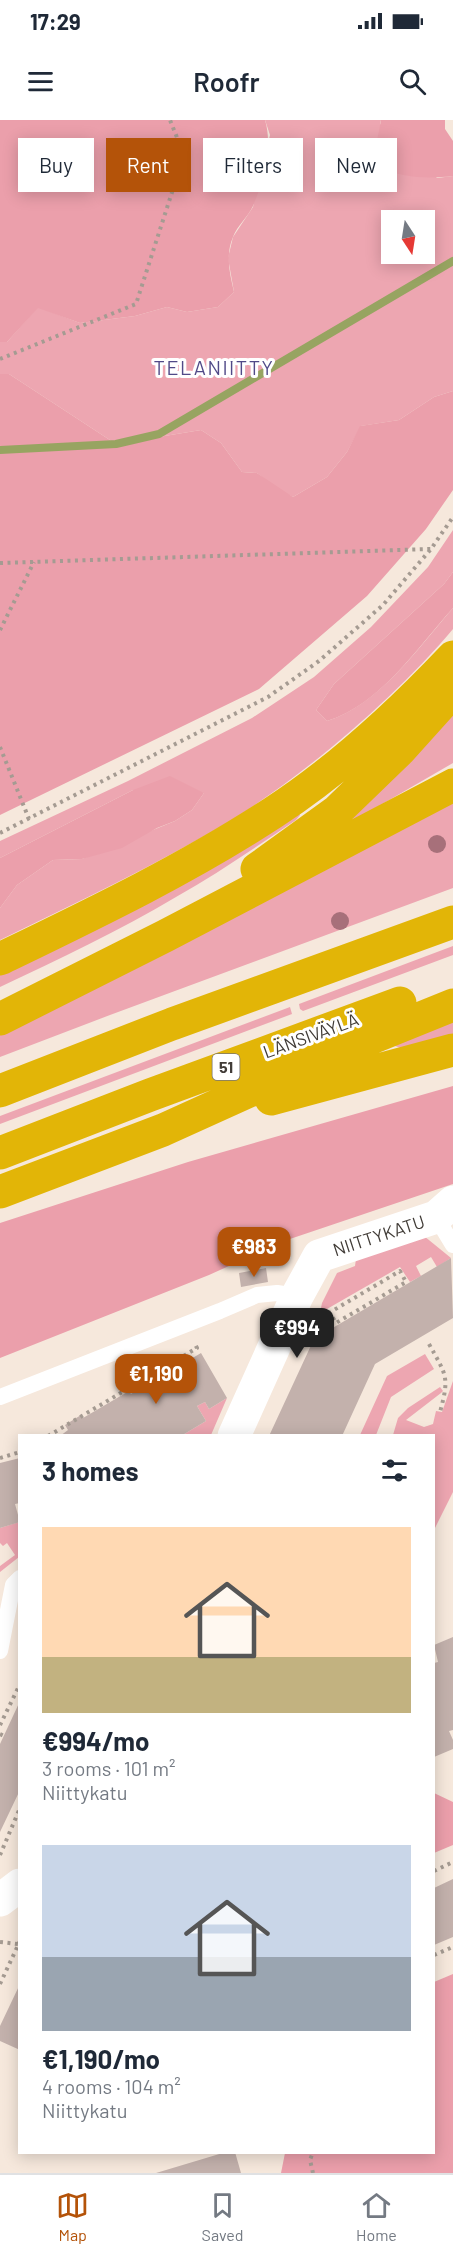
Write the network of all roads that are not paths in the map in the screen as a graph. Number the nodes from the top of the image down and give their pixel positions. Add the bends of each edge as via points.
1 (453, 657) edge
2 (453, 691) edge
3 (453, 785) edge
4 (453, 922) edge
5 (165, 936) junction
6 (0, 959) edge
7 (453, 984) edge
8 (453, 1005) edge
9 (0, 1019) edge
10 (453, 1050) edge
11 (0, 1091) edge
12 (163, 1130) junction
13 (0, 1153) edge
14 (0, 1192) edge
15 (445, 1210) edge
16 (453, 1245) edge
17 (294, 1304) junction
18 (0, 1398) edge
19 (235, 1434) edge
20 (18, 1580) edge
21 (0, 1651) edge
22 (18, 1886) edge
23 (0, 1900) edge

1 - 6 highway via 398,713 275,811 208,853
2 - 5 highway via 336,812
3 - 5 highway
4 - 11 highway
5 - 9 highway
7 - 13 highway, LÄNSIVÄYLÄ / 51
8 - 12 highway via 322,1058
10 - 12 highway
12 - 14 highway
15 - 16 lane
15 - 17 street, NIITTYKATU via 319,1256
17 - 18 lane via 276,1293 257,1295
17 - 19 street, NIITTYKATU
20 - 21 lane via 13,1585
22 - 23 street

